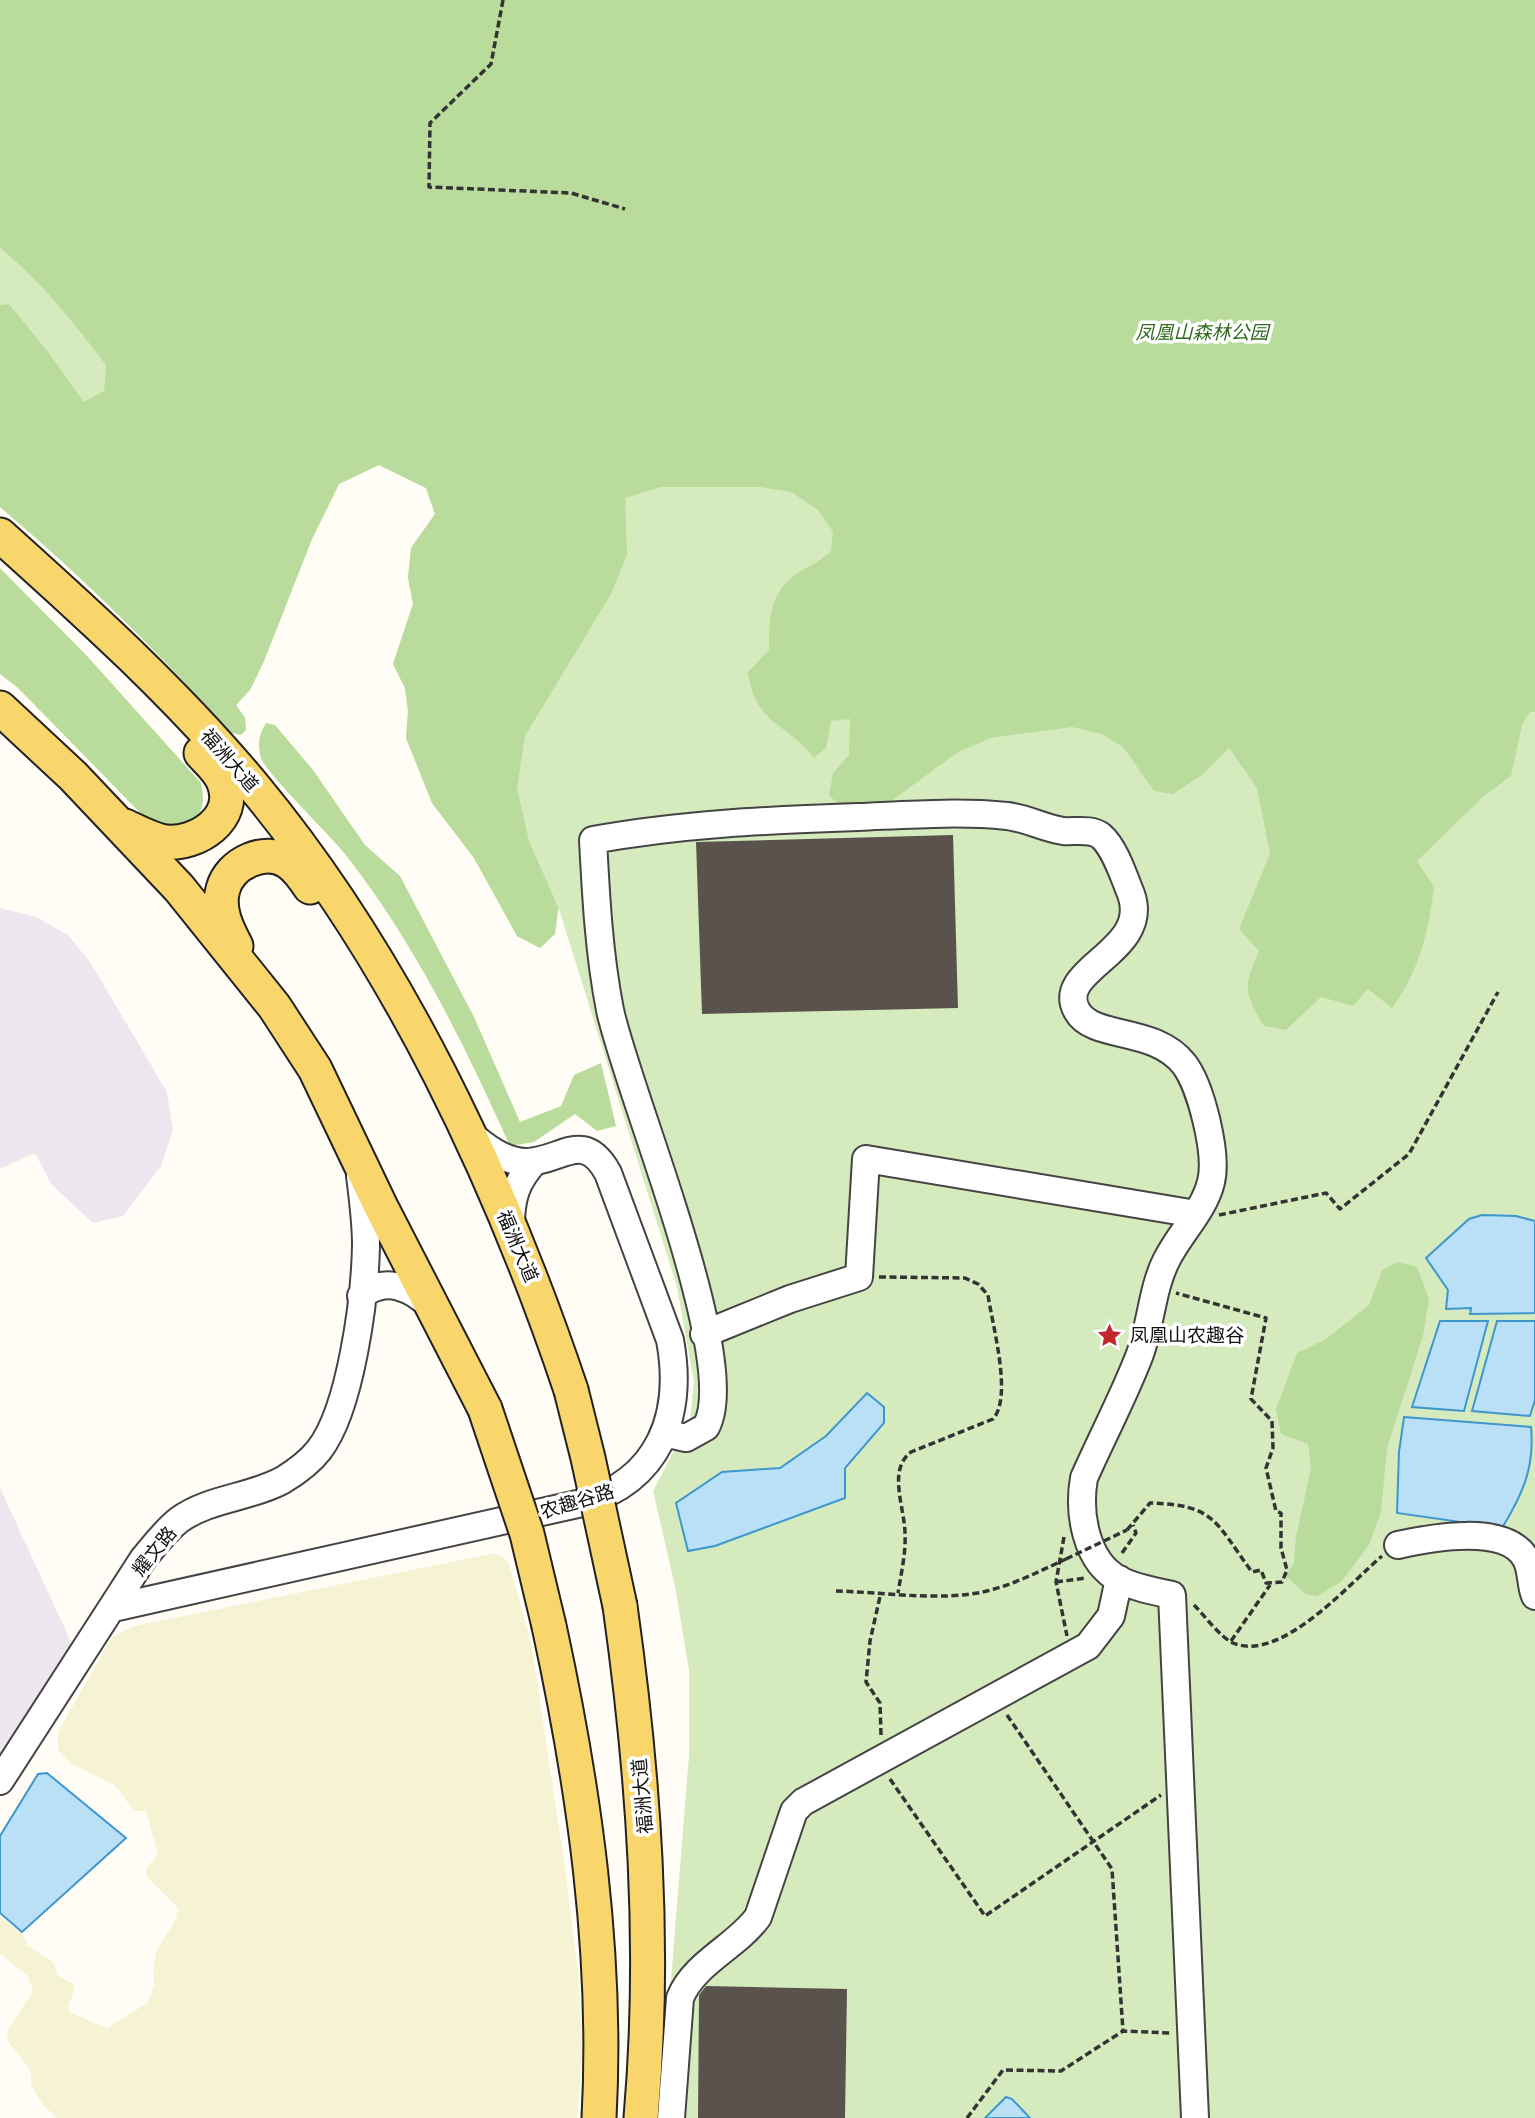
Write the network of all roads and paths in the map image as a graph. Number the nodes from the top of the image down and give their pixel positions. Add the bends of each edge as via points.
1 (503, 0) edge
2 (625, 209) dead end
3 (10, 544) edge
4 (0, 708) edge
5 (117, 822) junction
6 (251, 975) junction
7 (1498, 992) dead end
8 (397, 999) junction
9 (466, 1130) junction
10 (358, 1158) junction
11 (535, 1161) junction
12 (1196, 1214) junction
13 (511, 1225) junction
14 (859, 1277) junction
15 (1157, 1288) junction
16 (361, 1296) junction
17 (436, 1311) junction
18 (704, 1334) junction
19 (664, 1433) junction
20 (1080, 1500) junction
21 (1398, 1545) joint
22 (1060, 1562) junction
23 (1119, 1579) junction
24 (1270, 1585) junction
25 (836, 1591) dead end
26 (898, 1593) junction
27 (1172, 1595) junction
28 (1535, 1596) edge
29 (113, 1608) junction
30 (1230, 1642) junction
31 (1070, 1655) junction
32 (996, 1698) junction
33 (1182, 1780) junction
34 (0, 1781) edge
35 (1093, 1841) junction
36 (985, 1916) dead end
37 (1123, 2031) junction
38 (1193, 2034) junction
39 (599, 2118) edge
40 (641, 2118) edge
41 (671, 2118) edge
42 (967, 2118) edge
43 (1195, 2118) edge

1 - 2 path via 491,64 430,122 429,187 570,193
3 - 5 main road via 106,654 215,767 224,783 227,794 222,814 195,839 164,842
3 - 8 main road, 福洲大道 via 148,672 256,789 324,880
4 - 5 main road
5 - 6 main road via 180,888
6 - 8 main road via 226,926 223,889 246,862 278,857 297,870
6 - 10 main road via 315,1069
7 - 12 path via 1409,1154 1340,1209 1326,1193 1218,1216
8 - 9 main road, 福洲大道
9 - 11 street via 503,1156
9 - 13 main road, 福洲大道
10 - 16 street, 耀文路 via 366,1247
10 - 17 main road
11 - 13 street via 512,1197
11 - 19 street, 农趣谷路 via 577,1149 596,1155 608,1173 670,1340 676,1369
12 - 14 street via 866,1159
12 - 15 street via 1167,1259
12 - 18 street via 1211,1181 1212,1152 1194,1079 1182,1062 1155,1041 1096,1027 1083,1021 1075,1008 1074,989 1079,981 1122,942 1134,918 1127,884 1100,835 1062,831 1008,816 897,815 668,827 593,840 598,937 610,1011 674,1212
13 - 40 main road, 福洲大道, bridge via 570,1390 620,1606 641,1774 649,1928
14 - 18 street
14 - 26 path via 965,1278 978,1284 988,1295 1003,1395 993,1419 902,1459 898,1473 905,1535
15 - 20 street via 1141,1352 1084,1478
15 - 24 path via 1266,1318 1251,1399 1272,1422 1273,1448 1266,1468 1276,1511 1281,1513 1281,1548 1287,1570 1282,1582
16 - 17 street via 371,1288 396,1285
16 - 29 street, 耀文路 via 342,1404 319,1450 281,1481 180,1520 143,1559
17 - 39 main road, bridge via 485,1409 527,1534 549,1626 575,1756 594,1926 600,2004
18 - 19 street via 712,1396 710,1420 694,1436
19 - 29 street, 农趣谷路 via 633,1479 592,1500
20 - 22 path via 1066,1527
20 - 23 street via 1097,1556
21 - 28 street via 1448,1535 1505,1541 1527,1560
21 - 30 path via 1317,1615 1285,1634 1260,1644
22 - 24 path, bridge via 1127,1530 1150,1503 1192,1507 1210,1514 1252,1572 1261,1570
22 - 26 path via 984,1592
22 - 31 path via 1056,1582
23 - 27 street
23 - 31 street via 1111,1616 1088,1646
24 - 30 path
25 - 26 path
27 - 30 path via 1193,1604
27 - 33 street
29 - 34 street, 耀文路
31 - 32 street
32 - 35 path
32 - 41 street via 794,1811 758,1917 748,1932 686,1982 680,1998
33 - 35 path
33 - 38 street
35 - 36 path
35 - 37 path via 1112,1869
37 - 38 path
37 - 42 path via 1061,2071 1003,2070
38 - 43 street

